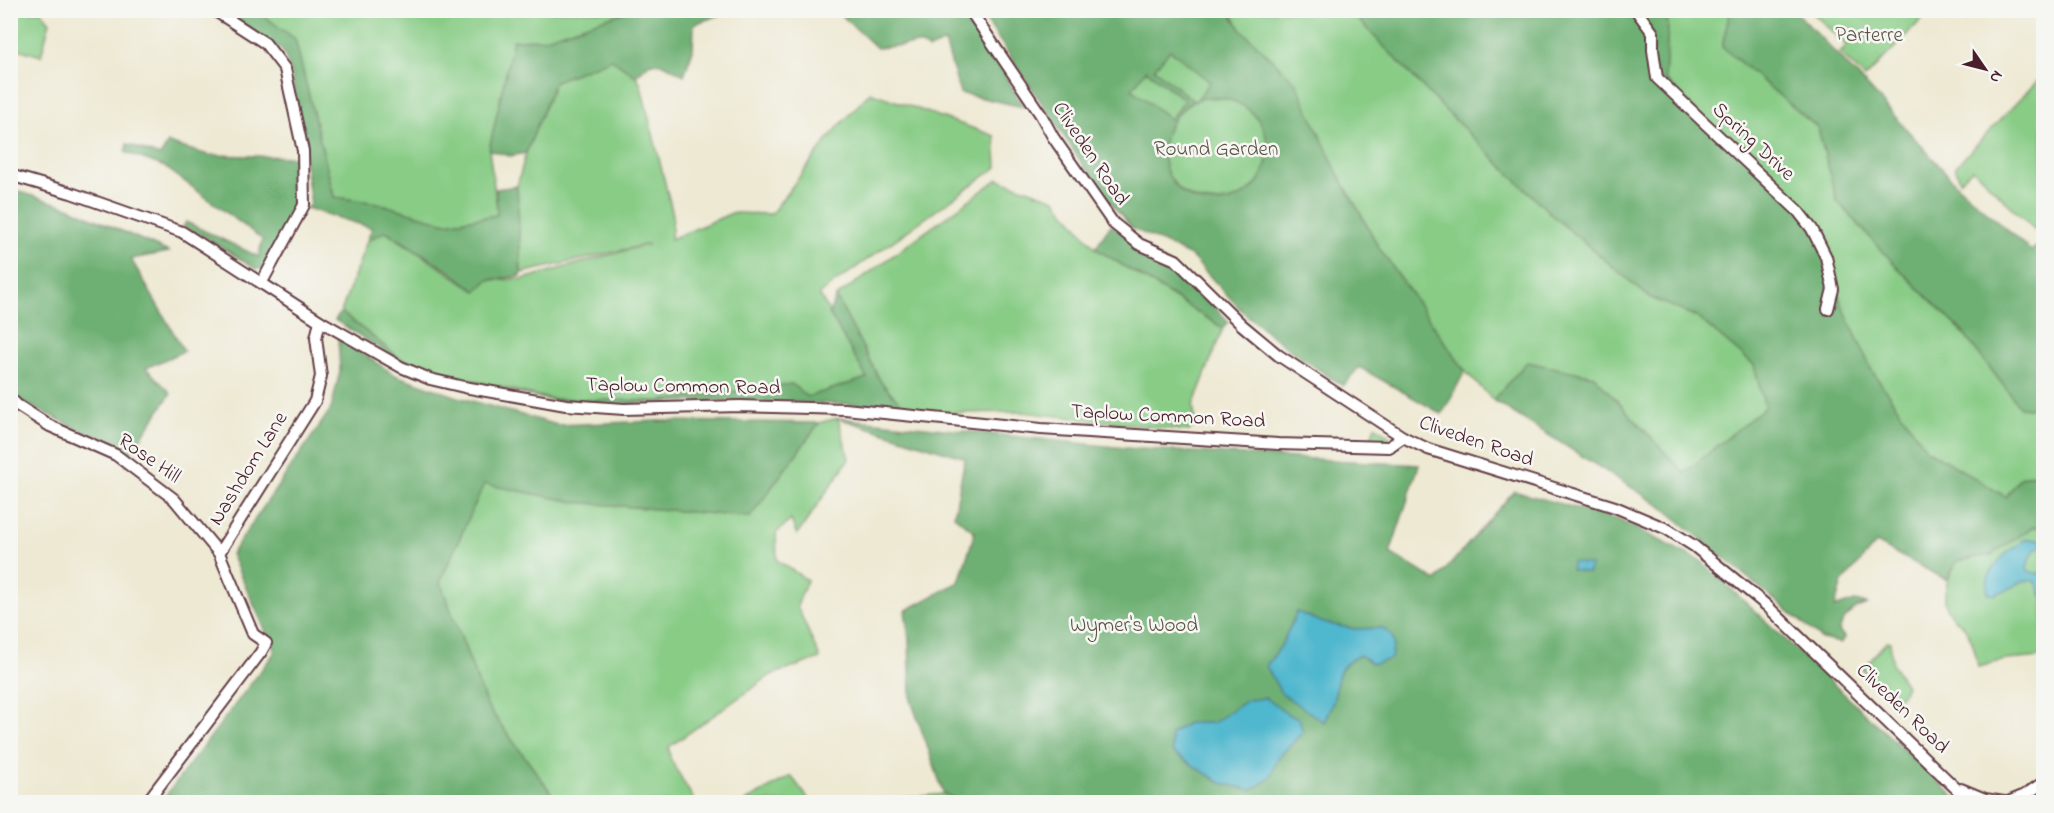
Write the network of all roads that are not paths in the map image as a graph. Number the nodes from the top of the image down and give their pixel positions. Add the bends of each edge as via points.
1 (214, 10) edge
2 (970, 10) edge
3 (1636, 10) edge
4 (10, 175) edge
5 (262, 282) junction
6 (1828, 309) dead end
7 (320, 321) junction
8 (10, 398) edge
9 (1403, 437) junction
10 (219, 553) junction
11 (2043, 782) edge
12 (1955, 787) junction
13 (2023, 799) edge
14 (147, 802) edge
15 (1970, 802) edge
16 (2006, 802) edge

1 - 5 street via 265,43 285,69 303,151 304,205
2 - 9 street, Cliveden Road via 1113,223 1139,244 1176,260 1278,355
3 - 6 street, Spring Drive via 1653,33 1657,78 1798,211 1812,229 1826,257 1833,289
4 - 5 street, Taplow Common Road via 182,232
5 - 7 street, Taplow Common Road
7 - 9 street, Taplow Common Road via 430,379 566,405 624,409 845,409 1041,429 1278,444 1389,447
7 - 10 street, Nashdom Lane via 316,338 321,376 315,401
8 - 10 street, Rose Hill via 50,426 116,455 174,499
9 - 12 street, Cliveden Road via 1452,458 1616,507 1667,529 1694,546 1766,605
10 - 14 street, Nashdom Lane via 254,634 266,643
11 - 13 street
12 - 15 street, Cliveden Road
12 - 16 street via 1985,799
13 - 16 street

